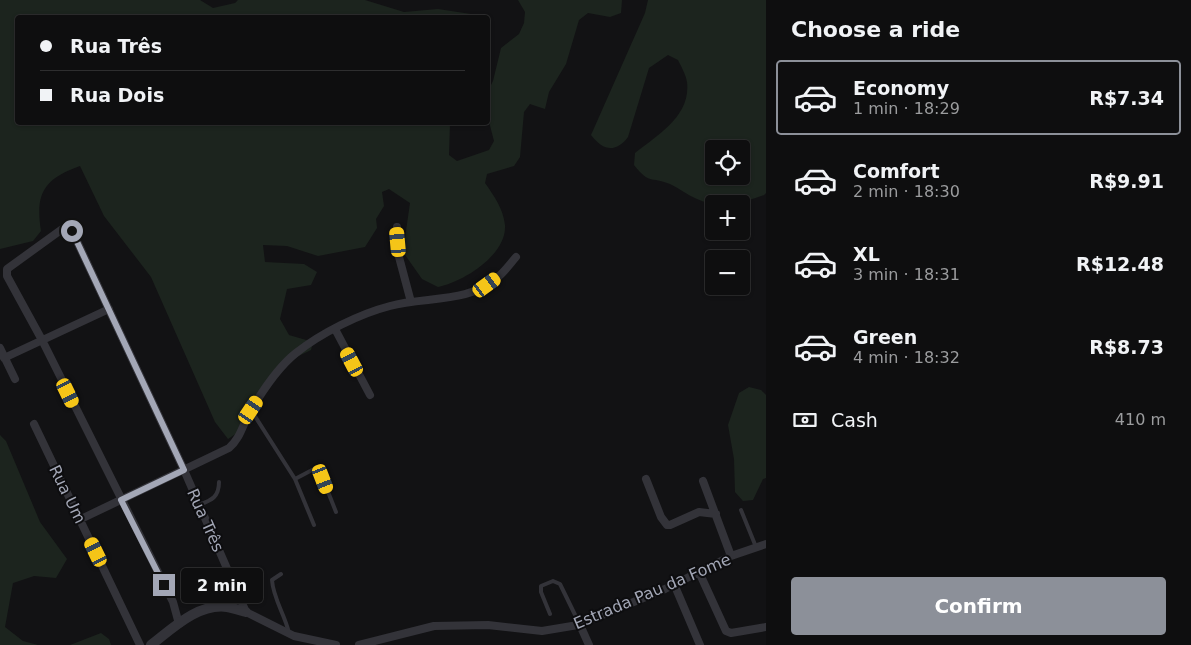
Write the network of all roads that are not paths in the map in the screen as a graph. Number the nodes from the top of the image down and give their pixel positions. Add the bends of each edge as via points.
1 (397, 226) dead end
2 (516, 257) dead end
3 (411, 302) junction
4 (109, 310) junction
5 (335, 329) junction
6 (42, 340) junction
7 (0, 348) edge
8 (4, 358) junction
9 (14, 379) dead end
10 (370, 395) dead end
11 (251, 410) junction
12 (34, 424) dead end
13 (184, 470) junction
14 (295, 479) junction
15 (646, 479) dead end
16 (703, 481) dead end
17 (219, 482) dead end
18 (121, 500) junction
19 (199, 505) junction
20 (741, 510) dead end
21 (336, 512) dead end
22 (716, 514) junction
23 (81, 520) junction
24 (314, 525) dead end
25 (766, 544) edge
26 (756, 548) junction
27 (731, 556) junction
28 (699, 572) junction
29 (281, 574) dead end
30 (674, 584) junction
31 (246, 612) junction
32 (550, 614) dead end
33 (179, 624) junction
34 (580, 624) junction
35 (766, 627) edge
36 (289, 633) junction
37 (140, 645) edge
38 (151, 645) edge
39 (336, 645) edge
40 (359, 645) edge
41 (589, 645) edge
42 (700, 645) edge

1 - 3 street via 399,257
2 - 3 street via 498,277 473,291 456,297
3 - 5 street via 368,313
4 - 6 street
4 - 6 street, Rua Três via 68,226 7,269 7,276
4 - 13 street, Rua Três
5 - 10 street
5 - 11 street via 295,354 272,379
6 - 8 street
6 - 18 street
7 - 8 street
8 - 9 street
11 - 13 street via 234,444
11 - 14 lane
12 - 23 street, Rua Um
13 - 18 street
13 - 19 street, Rua Três
14 - 21 lane via 314,468 319,469
14 - 24 lane
15 - 22 street via 667,525 699,512
16 - 22 street
17 - 19 lane via 216,497
18 - 23 street
18 - 33 street via 173,602
19 - 31 street, Rua Três
20 - 26 lane
22 - 27 street
23 - 37 street, Rua Um
25 - 26 street, Estrada Pau da Fome
26 - 27 street, Estrada Pau da Fome
27 - 28 street, Estrada Pau da Fome
28 - 30 street, Estrada Pau da Fome
28 - 35 street via 726,631
29 - 36 lane via 272,580 272,588
30 - 34 street, Estrada Pau da Fome
30 - 42 street
31 - 33 street via 218,607 198,612
31 - 36 street
32 - 34 lane via 540,592 541,586 553,581 560,584
33 - 38 street
34 - 40 street, Estrada Pau da Fome via 542,631 488,625 434,626
34 - 41 street
36 - 39 street

